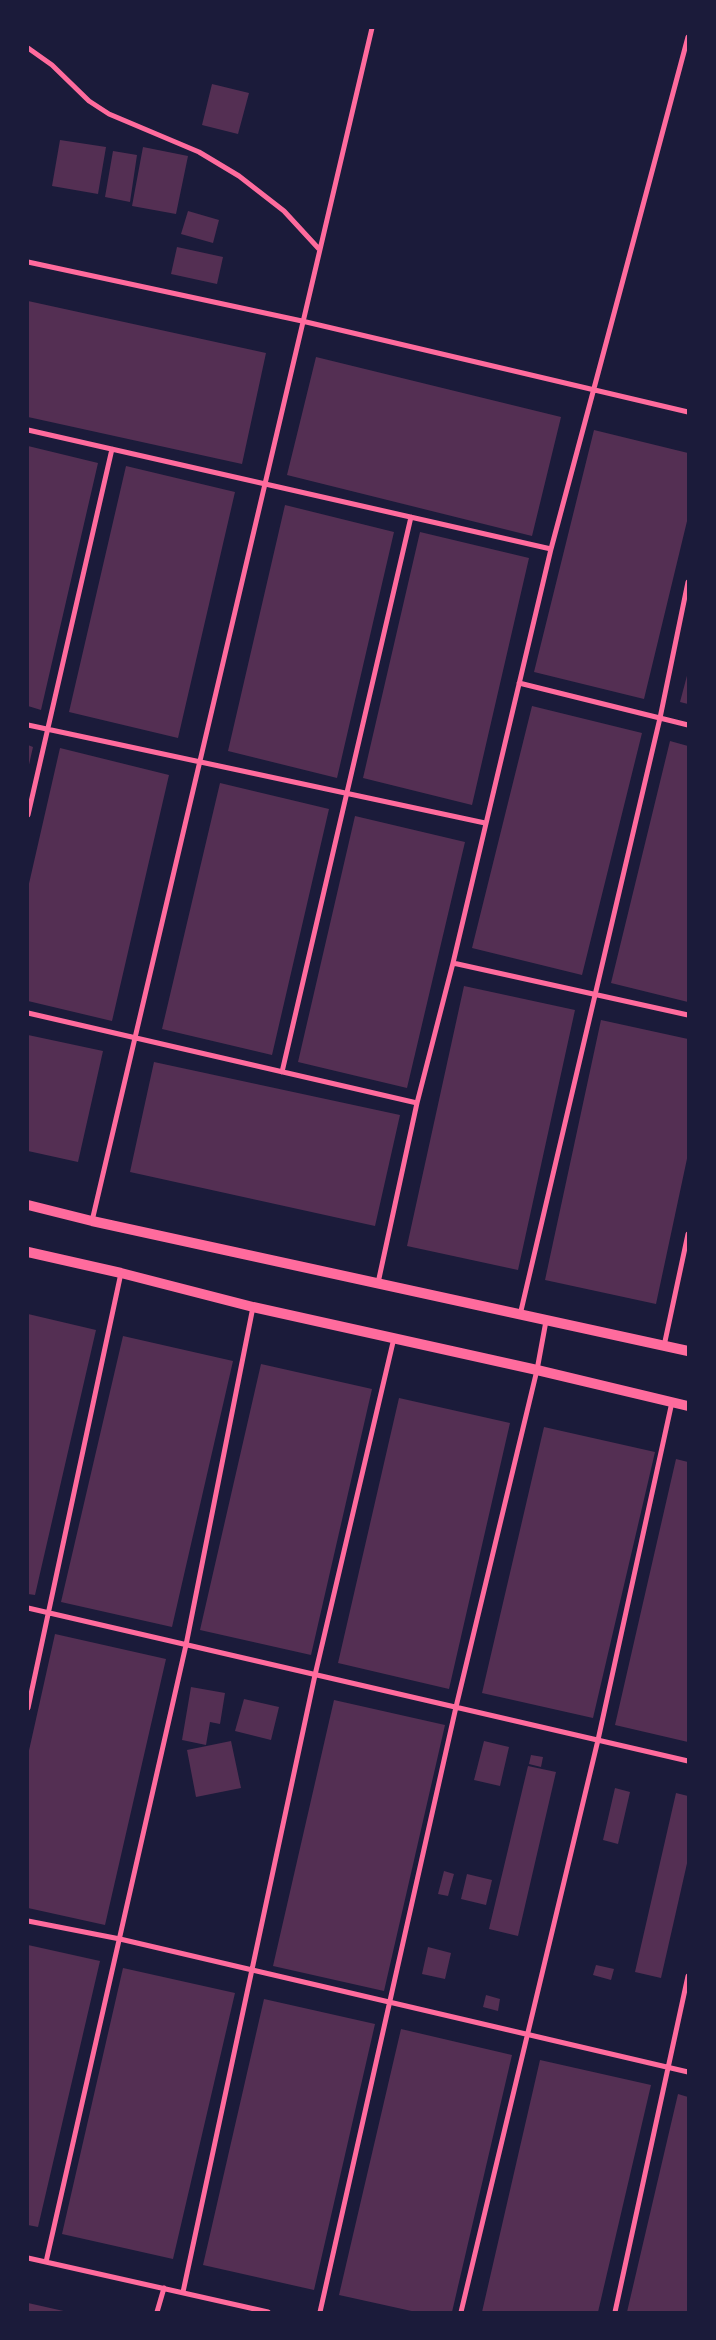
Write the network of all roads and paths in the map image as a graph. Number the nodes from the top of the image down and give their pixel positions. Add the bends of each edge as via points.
1 (372, 28) edge
2 (688, 37) edge
3 (28, 48) edge
4 (320, 249) junction
5 (28, 262) edge
6 (302, 321) junction
7 (594, 389) junction
8 (688, 412) edge
9 (28, 430) edge
10 (112, 449) junction
11 (265, 484) junction
12 (411, 517) junction
13 (551, 549) junction
14 (688, 582) edge
15 (519, 683) junction
16 (660, 718) junction
17 (28, 725) edge
18 (688, 726) edge
19 (48, 729) junction
20 (201, 762) junction
21 (347, 793) junction
22 (28, 815) edge
23 (485, 823) junction
24 (453, 963) junction
25 (594, 994) junction
26 (28, 1013) edge
27 (688, 1015) edge
28 (135, 1038) junction
29 (282, 1072) junction
30 (417, 1103) junction
31 (28, 1206) edge
32 (92, 1221) junction
33 (688, 1234) edge
34 (28, 1252) edge
35 (122, 1273) junction
36 (378, 1284) junction
37 (253, 1307) junction
38 (520, 1315) junction
39 (546, 1321) junction
40 (394, 1337) junction
41 (664, 1346) junction
42 (688, 1351) edge
43 (537, 1370) junction
44 (672, 1402) junction
45 (688, 1406) edge
46 (28, 1608) edge
47 (49, 1613) junction
48 (186, 1645) junction
49 (315, 1675) junction
50 (456, 1707) junction
51 (28, 1708) edge
52 (598, 1740) junction
53 (688, 1761) edge
54 (28, 1921) edge
55 (120, 1939) junction
56 (252, 1970) junction
57 (688, 1976) edge
58 (390, 2002) junction
59 (529, 2035) junction
60 (669, 2068) junction
61 (688, 2072) edge
62 (28, 2258) edge
63 (46, 2262) junction
64 (164, 2288) junction
65 (183, 2292) junction
66 (157, 2312) edge
67 (268, 2312) edge
68 (320, 2312) edge
69 (461, 2312) edge
70 (615, 2312) edge

1 - 4 street
2 - 7 street
3 - 4 street via 52,65 89,101 110,114 199,152 239,176 284,211
4 - 6 street
5 - 6 street
6 - 7 street
6 - 11 street
7 - 8 street
7 - 13 street
9 - 10 street
10 - 11 street
10 - 19 street
11 - 12 street
11 - 20 street
12 - 13 street
12 - 21 street
13 - 15 street
14 - 16 street
15 - 16 street
15 - 23 street
16 - 18 street
16 - 25 street
17 - 19 street
19 - 20 street
19 - 22 street
20 - 21 street
20 - 28 street
21 - 23 street
21 - 29 street
23 - 24 street
24 - 25 street
24 - 30 street
25 - 27 street
25 - 38 street
26 - 28 street
28 - 29 street
28 - 32 street
29 - 30 street
30 - 36 street
31 - 32 main road
32 - 36 main road
33 - 41 street
34 - 35 main road
35 - 37 main road
35 - 47 street
36 - 38 main road
37 - 40 main road
37 - 48 street
38 - 39 main road
39 - 41 main road
39 - 43 street
40 - 43 main road
40 - 49 street
41 - 42 main road
43 - 44 main road
43 - 50 street
44 - 45 main road
44 - 52 street
46 - 47 street
47 - 48 street
47 - 51 street
48 - 49 street
48 - 55 street
49 - 50 street
49 - 56 street
50 - 52 street
50 - 58 street
52 - 53 street
52 - 59 street
54 - 55 street
55 - 56 street
55 - 63 street
56 - 58 street
56 - 65 street
57 - 60 street
58 - 59 street
58 - 68 street
59 - 60 street
59 - 69 street
60 - 61 street
60 - 70 street
62 - 63 street
63 - 64 street
64 - 65 street
64 - 66 street
65 - 67 street

